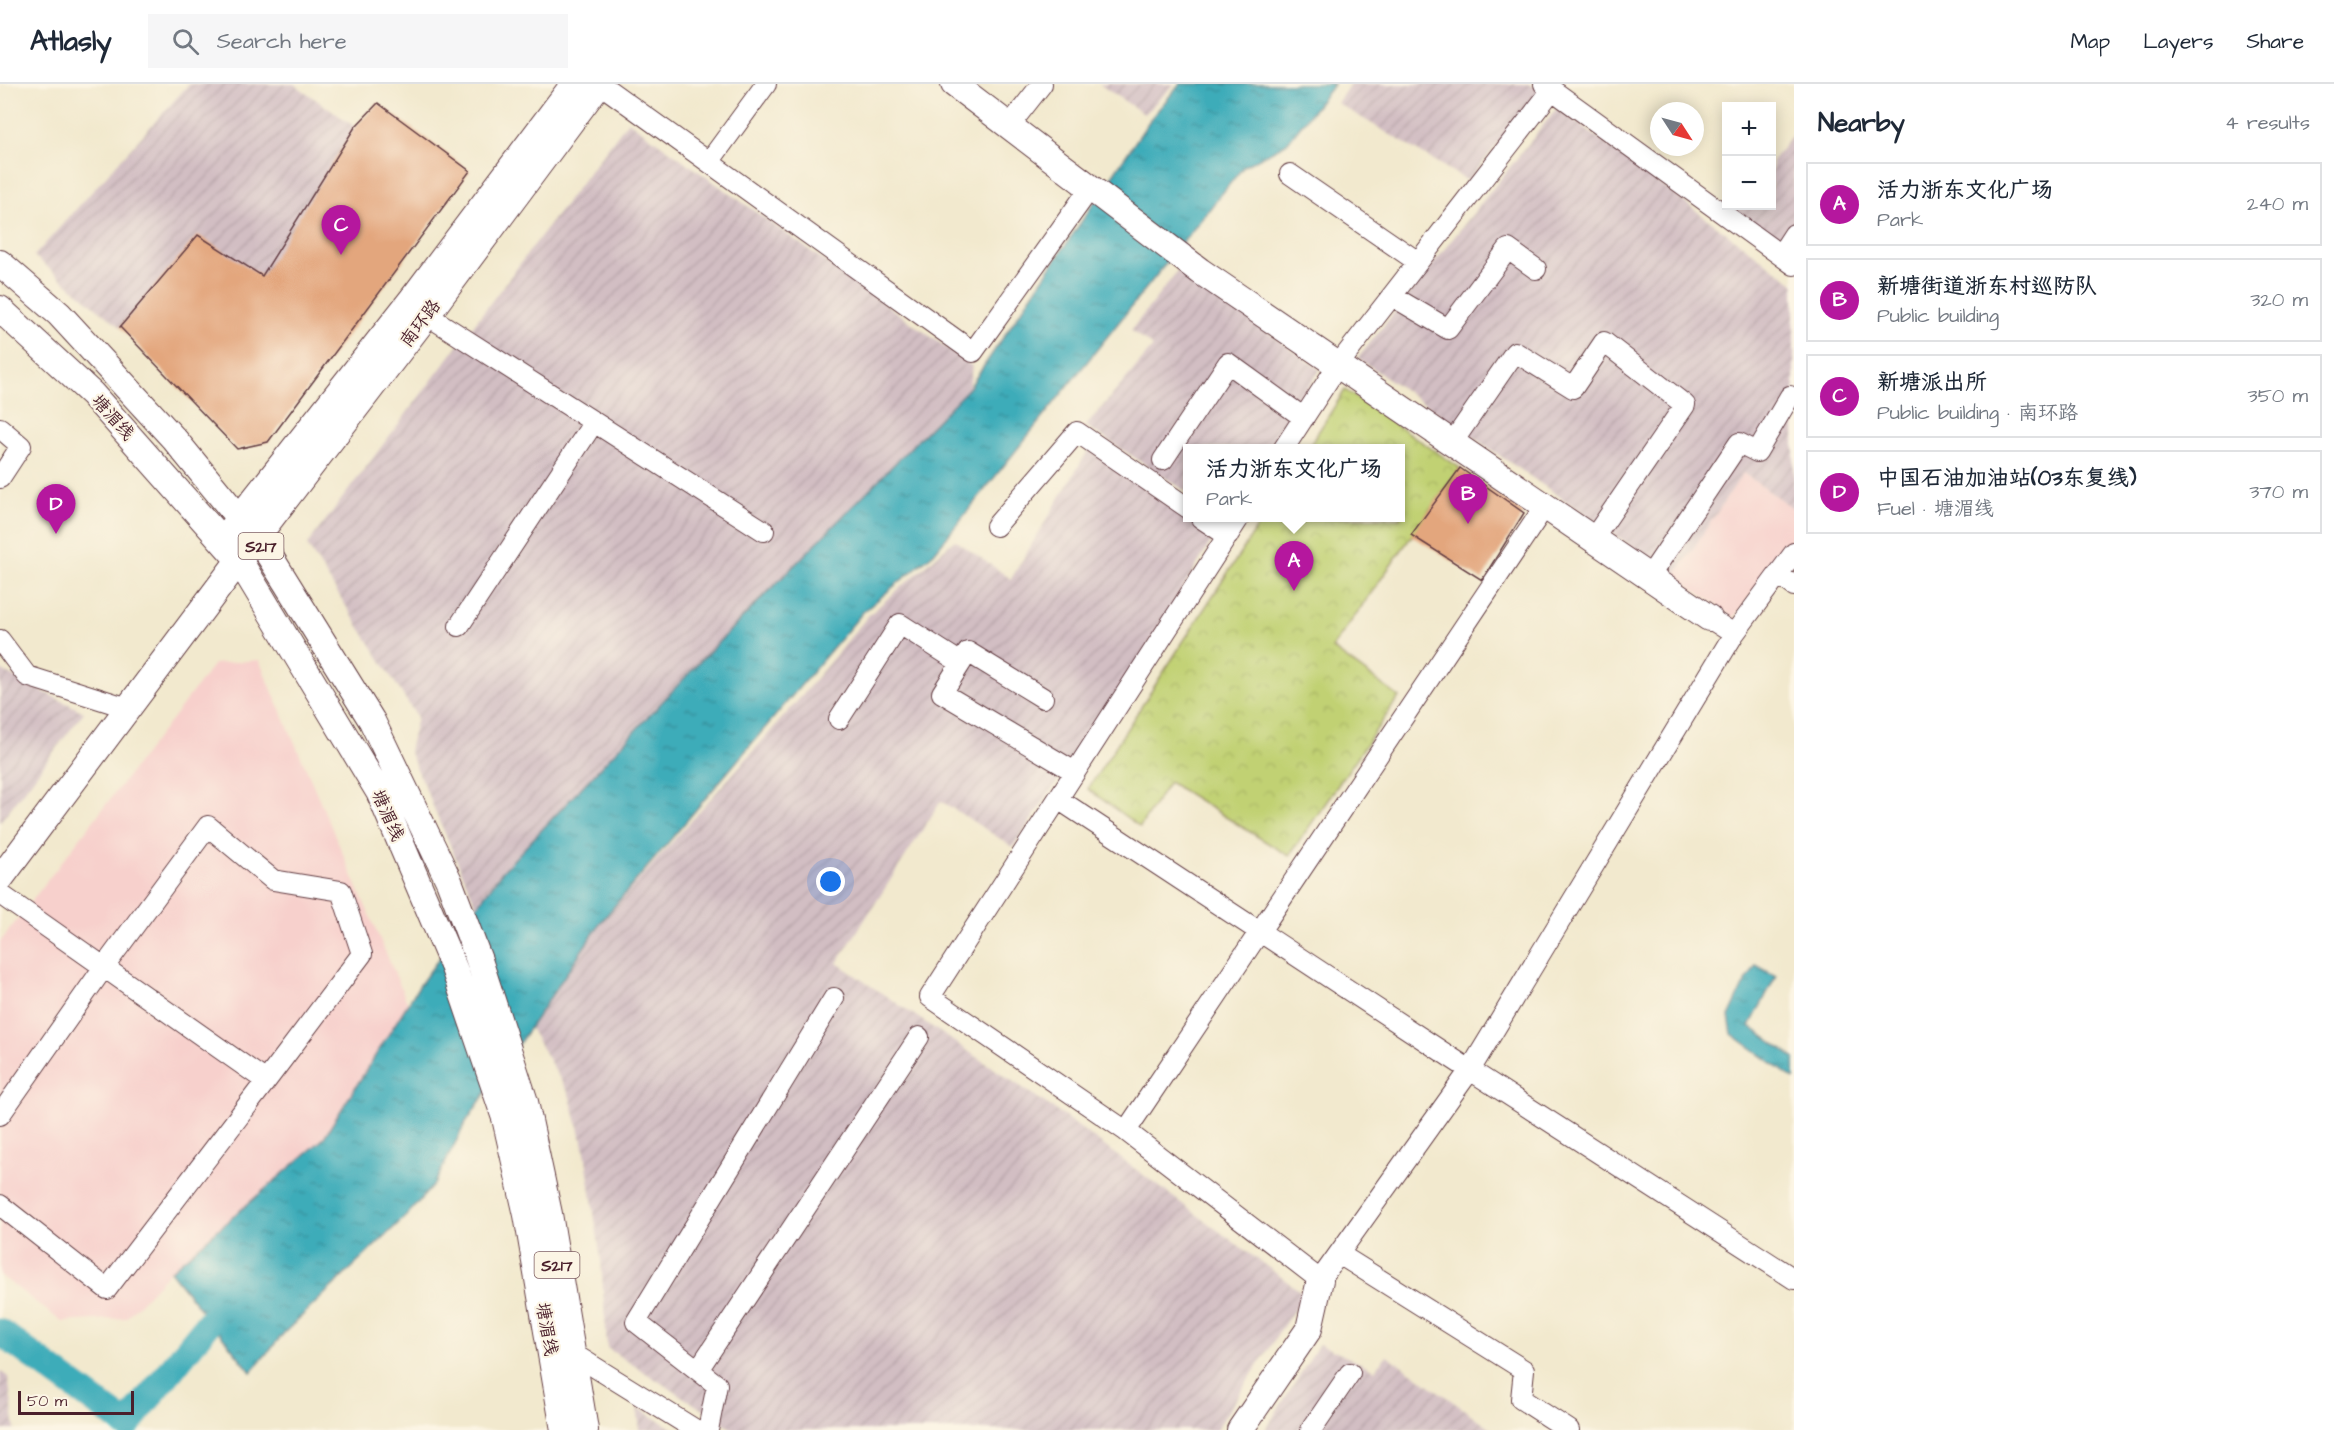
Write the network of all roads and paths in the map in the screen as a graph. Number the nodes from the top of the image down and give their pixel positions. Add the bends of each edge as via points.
1 (574, 84) edge
2 (599, 84) edge
3 (766, 84) edge
4 (954, 84) edge
5 (1042, 84) edge
6 (1548, 87) edge
7 (1009, 126) junction
8 (709, 162) junction
9 (1290, 174) dead end
10 (1091, 187) junction
11 (1794, 234) edge
12 (1788, 260) edge
13 (1418, 262) junction
14 (0, 263) edge
15 (1536, 269) dead end
16 (1392, 296) junction
17 (0, 309) edge
18 (427, 315) junction
19 (1338, 365) junction
20 (1790, 396) dead end
21 (1304, 418) junction
22 (594, 422) junction
23 (0, 428) edge
24 (1452, 443) junction
25 (1287, 444) edge
26 (1163, 460) dead end
27 (0, 478) edge
28 (1183, 505) edge
29 (1545, 506) junction
30 (239, 518) junction
31 (1207, 522) edge
32 (1237, 522) edge
33 (996, 526) dead end
34 (764, 531) dead end
35 (1228, 536) junction
36 (255, 538) junction
37 (1593, 539) junction
38 (222, 540) junction
39 (1794, 552) edge
40 (239, 560) junction
41 (1778, 574) junction
42 (1649, 577) junction
43 (1794, 586) edge
44 (1709, 618) joint
45 (459, 626) dead end
46 (1734, 634) junction
47 (0, 640) edge
48 (0, 655) edge
49 (961, 663) junction
50 (27, 675) junction
51 (1042, 698) dead end
52 (128, 708) junction
53 (839, 719) dead end
54 (1075, 772) junction
55 (1058, 799) junction
56 (0, 879) edge
57 (0, 894) edge
58 (1260, 931) junction
59 (104, 967) junction
60 (834, 998) dead end
61 (919, 1037) dead end
62 (1470, 1070) junction
63 (266, 1081) junction
64 (0, 1115) edge
65 (1126, 1131) junction
66 (0, 1204) edge
67 (1339, 1254) junction
68 (1794, 1279) edge
69 (1320, 1280) junction
70 (572, 1353) junction
71 (698, 1370) junction
72 (1350, 1373) dead end
73 (564, 1430) edge
74 (585, 1430) edge
75 (696, 1430) edge
76 (708, 1430) edge
77 (1240, 1430) edge
78 (1311, 1430) edge
79 (1569, 1430) edge

1 - 30 main road, 南环路 via 416,294
2 - 8 street
2 - 18 main road, 南环路
3 - 8 street
4 - 7 main road
5 - 7 street
6 - 12 street
6 - 13 street
7 - 10 main road
8 - 10 street via 973,352
9 - 13 street
10 - 19 main road via 1200,271
11 - 12 street
13 - 16 street
14 - 30 main road, S217 via 59,314 176,440
15 - 16 street via 1508,249 1448,329
16 - 19 street
17 - 38 main road, 塘湄线 / S217 via 92,393
18 - 22 street
18 - 36 main road, 南环路
19 - 21 street
19 - 24 main road
20 - 42 street via 1757,452 1738,443
21 - 25 street
21 - 26 street via 1228,363
22 - 34 street
22 - 45 street
23 - 27 street via 21,446
24 - 29 main road
24 - 37 street via 1515,352 1573,388 1604,342 1685,405
28 - 33 street via 1077,432
29 - 37 main road
29 - 58 street
30 - 36 main road, S217
30 - 38 main road, 南环路
31 - 35 street
32 - 35 street
35 - 54 street
36 - 40 main road, 南环路
36 - 70 main road, S217 via 372,721 449,881 525,1102
37 - 42 main road
38 - 40 main road, 塘湄线 / S217
39 - 41 street
40 - 52 main road, 南环路
40 - 73 main road, 塘湄线 / S217 via 379,792 454,968 505,1118 527,1215
41 - 43 street
41 - 46 street
42 - 44 main road
44 - 46 street
46 - 62 street
47 - 50 street
48 - 50 street
49 - 51 street via 968,652
49 - 53 street via 900,624
49 - 54 street via 942,693
50 - 52 street
52 - 56 main road, 南环路
54 - 55 street
55 - 58 street
55 - 65 street via 930,997
57 - 59 street
58 - 62 street
58 - 65 street
59 - 63 street
59 - 63 street via 208,826 273,880 342,891 362,954
59 - 64 street
60 - 71 street via 636,1322
61 - 71 street
62 - 67 street
62 - 68 street
63 - 66 street via 107,1289
65 - 69 street
67 - 69 street
67 - 79 street via 1524,1370 1521,1399
69 - 77 main road via 1309,1329
70 - 74 main road, S217
70 - 75 street
71 - 76 street via 717,1385
72 - 78 street

